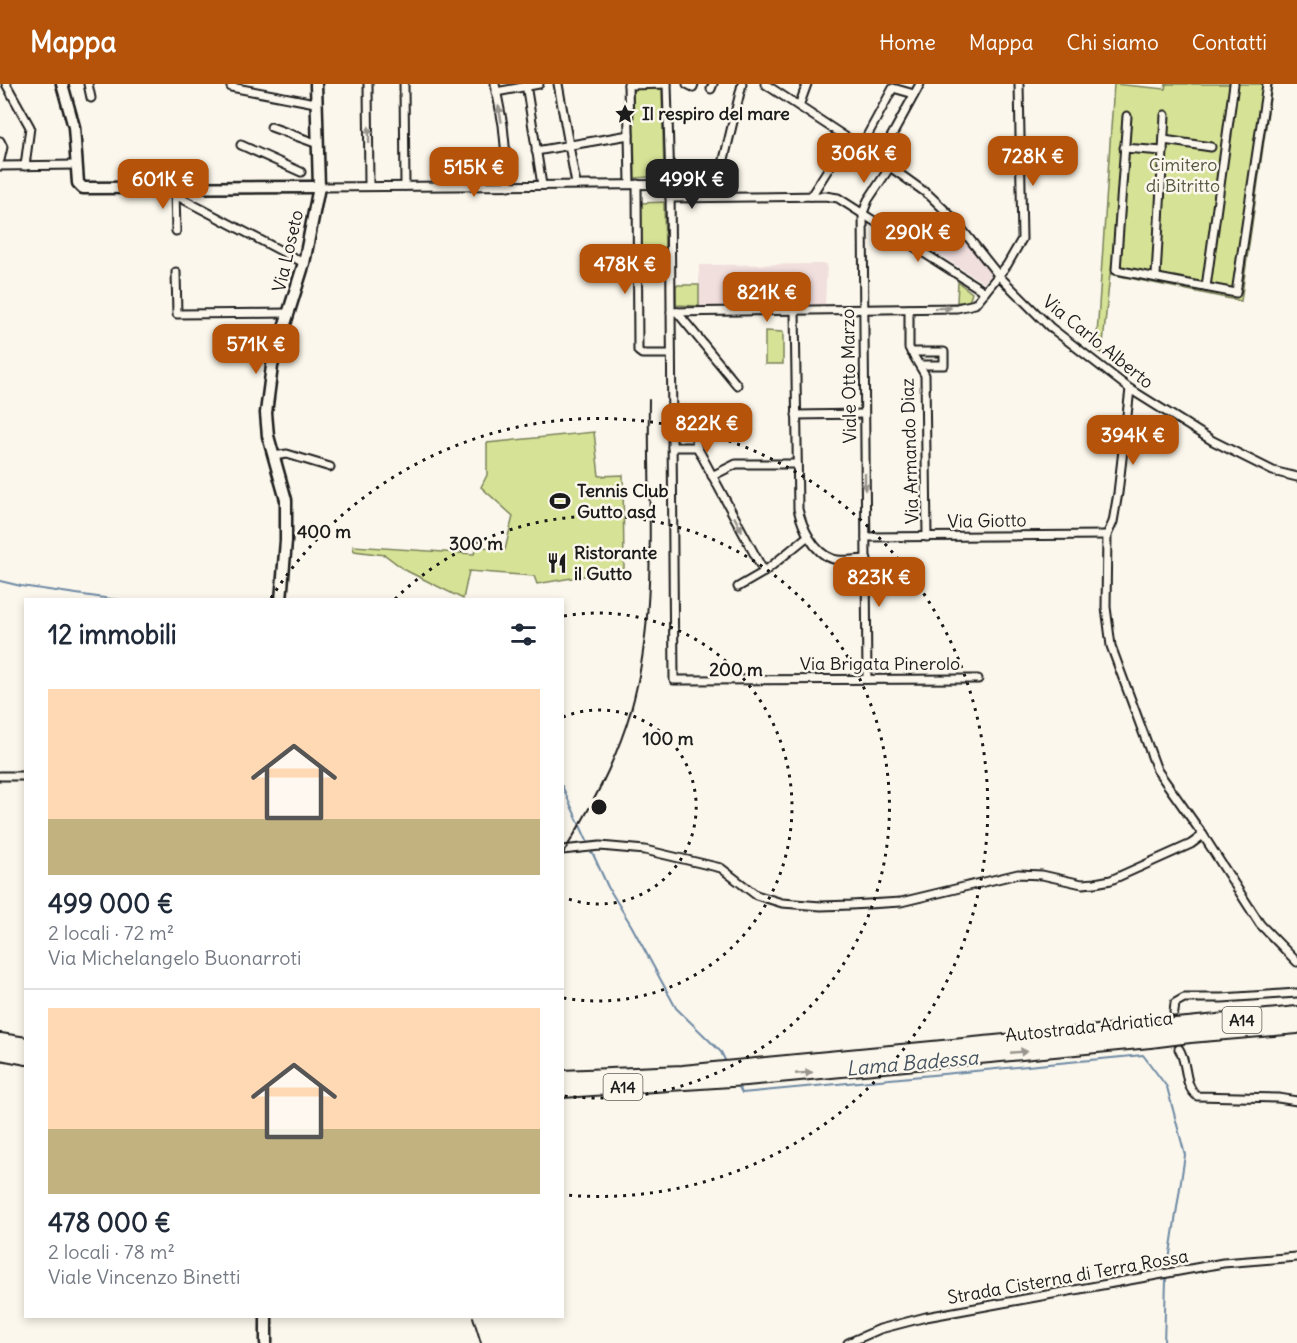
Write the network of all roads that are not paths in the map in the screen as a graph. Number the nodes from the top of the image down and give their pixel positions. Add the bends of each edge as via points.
1 (6, 84) edge
2 (62, 84) edge
3 (88, 84) edge
4 (316, 84) edge
5 (368, 84) edge
6 (404, 84) edge
7 (539, 84) edge
8 (558, 84) edge
9 (628, 84) edge
10 (667, 84) edge
11 (687, 84) edge
12 (694, 84) edge
13 (741, 84) edge
14 (765, 84) edge
15 (807, 84) edge
16 (920, 84) edge
17 (1018, 84) edge
18 (1234, 84) edge
19 (1267, 84) edge
20 (526, 85) edge
21 (231, 87) dead end
22 (495, 88) edge
23 (914, 94) junction
24 (91, 98) dead end
25 (315, 103) junction
26 (799, 106) junction
27 (1165, 115) dead end
28 (1127, 116) dead end
29 (272, 127) dead end
30 (629, 135) junction
31 (848, 138) junction
32 (1164, 140) junction
33 (0, 141) edge
34 (318, 144) junction
35 (241, 145) dead end
36 (568, 146) junction
37 (861, 147) junction
38 (1211, 147) dead end
39 (1124, 148) junction
40 (536, 151) junction
41 (1163, 151) junction
42 (879, 159) junction
43 (0, 160) edge
44 (77, 165) junction
45 (0, 166) edge
46 (25, 166) junction
47 (890, 167) junction
48 (301, 172) dead end
49 (576, 184) junction
50 (633, 184) junction
51 (670, 184) junction
52 (718, 184) junction
53 (542, 185) junction
54 (369, 186) junction
55 (405, 186) junction
56 (509, 186) junction
57 (175, 192) junction
58 (318, 192) junction
59 (811, 196) junction
60 (715, 197) junction
61 (670, 198) junction
62 (863, 213) junction
63 (176, 231) dead end
64 (303, 263) junction
65 (176, 272) dead end
66 (999, 276) junction
67 (1156, 276) junction
68 (1206, 287) junction
69 (985, 292) junction
70 (909, 309) junction
71 (863, 310) junction
72 (795, 311) junction
73 (674, 312) junction
74 (290, 313) junction
75 (911, 352) junction
76 (671, 354) junction
77 (920, 365) junction
78 (737, 385) dead end
79 (1130, 389) junction
80 (864, 414) junction
81 (796, 415) junction
82 (733, 417) dead end
83 (672, 447) junction
84 (697, 447) junction
85 (273, 456) junction
86 (797, 464) junction
87 (330, 467) dead end
88 (712, 476) junction
89 (1297, 477) edge
90 (1107, 535) junction
91 (808, 536) junction
92 (866, 537) junction
93 (927, 537) junction
94 (867, 559) junction
95 (764, 572) junction
96 (738, 587) dead end
97 (281, 598) edge
98 (867, 679) junction
99 (978, 679) dead end
100 (0, 776) edge
101 (24, 776) edge
102 (1203, 835) junction
103 (564, 850) edge
104 (1297, 962) edge
105 (1297, 993) edge
106 (1174, 1012) dead end
107 (1297, 1014) edge
108 (1297, 1026) edge
109 (1189, 1030) junction
110 (0, 1041) edge
111 (24, 1045) edge
112 (1179, 1049) dead end
113 (0, 1052) edge
114 (24, 1057) edge
115 (564, 1078) edge
116 (683, 1078) junction
117 (564, 1090) edge
118 (1297, 1101) edge
119 (1297, 1257) edge
120 (266, 1318) edge
121 (266, 1343) edge
122 (848, 1343) edge

1 - 46 street via 30,127
2 - 44 main road via 74,127
3 - 24 street
4 - 25 main road, Via Loseto
54 -> 5 street
6 - 55 street
7 - 20 street
8 - 36 street
9 - 10 street
9 - 30 street
10 - 51 street
11 - 12 street
13 - 52 street
14 - 26 street, Via Carlo Alberto
15 - 26 street
16 - 23 street
17 - 66 street via 1022,240
18 - 68 street
19 - 68 street via 1236,293
20 - 22 street
20 - 40 street
21 - 25 street
56 -> 22 street
23 - 37 street via 893,88
23 - 42 street
25 - 34 main road, Via Loseto
26 - 31 street, Via Carlo Alberto
27 - 32 street
28 - 39 street
29 - 34 street
30 - 36 street
30 - 50 street
31 - 37 street, Via Carlo Alberto
31 - 59 street
32 - 38 street
32 - 41 street
33 - 43 street
34 - 58 main road, Via Loseto
35 - 48 street
36 - 40 street
36 - 49 street
37 - 42 street, Via Carlo Alberto
39 - 41 street
39 - 67 street via 1116,270
40 - 53 street
41 - 67 street
42 - 47 street, Via Carlo Alberto
44 - 46 street
44 - 57 main road via 78,183 83,188
45 - 46 street
47 - 62 street
47 - 66 street, Via Carlo Alberto via 954,218
49 - 50 street
49 - 53 street
50 - 51 street
50 - 76 street via 638,351
51 - 52 street
51 - 61 street
52 - 60 street
53 - 56 street
54 - 55 street
54 - 58 street
55 - 56 street
57 - 58 main road via 306,187
57 - 63 street
57 - 64 street
58 - 64 main road, Via Loseto
59 - 60 street
59 - 62 street via 838,198
60 - 61 street
61 - 73 street
62 - 69 street
62 - 71 street, Viale Otto Marzo
64 - 74 main road, Via Loseto
65 - 74 street via 177,314
66 - 69 street
66 - 79 street, Via Carlo Alberto via 1050,327
67 - 68 street
70 -> 69 street via 971,306
70 - 71 street
70 - 75 street, Via Armando Diaz
71 - 72 street
71 - 80 street, Viale Otto Marzo
72 - 73 street
72 - 81 street
73 - 76 street
73 - 78 street
74 - 85 main road, Via Loseto via 268,390 266,424
75 - 77 street, Via Armando Diaz
75 - 77 street, Via Armando Diaz via 944,352 944,365
76 - 83 street
77 - 93 street, Via Armando Diaz via 925,375
79 - 89 street, Via Carlo Alberto via 1213,441 1273,471
79 - 90 street via 1118,493
80 - 81 street
80 -> 92 street, Viale Otto Marzo
81 - 86 street
82 - 84 street via 727,417 696,439
83 - 84 street
83 - 98 street, Via Brigata Pinerolo via 674,680
84 - 88 street
85 - 87 street via 287,454
85 - 97 main road, Via Loseto via 286,500
86 - 88 street via 736,464
86 - 91 street via 798,509
88 -> 95 street
90 - 93 street, Via Giotto
90 - 102 street via 1106,607 1111,646 1157,770
91 - 94 street via 831,558
91 - 95 street
92 - 93 street, Via Giotto
92 - 94 street, Viale Otto Marzo
94 - 98 street, Viale Otto Marzo
95 - 96 street
98 - 99 street, Via Brigata Pinerolo
100 - 101 street
102 - 103 street via 1191,844 1095,884 1027,873 901,902 821,906 782,903 756,895 721,868 645,850 600,846
102 - 104 street via 1260,924
105 - 106 street via 1185,998 1175,1003
107 - 109 highway, Autostrada Adriatica / A14
108 - 109 highway, Autostrada Adriatica / A14
109 - 116 highway, Autostrada Adriatica / A14, bridge
110 - 111 highway
112 - 118 street via 1190,1088 1197,1095
113 - 114 highway
115 - 116 highway, Autostrada Adriatica / A14
116 - 117 highway, Autostrada Adriatica / A14
119 - 122 street, Strada Cisterna di Terra Rossa via 1222,1263 926,1317 880,1329
120 - 121 main road

